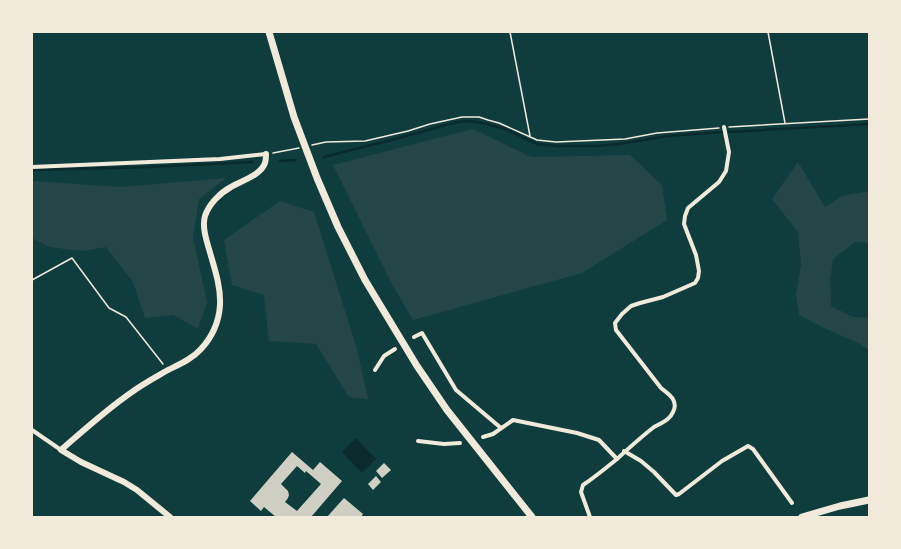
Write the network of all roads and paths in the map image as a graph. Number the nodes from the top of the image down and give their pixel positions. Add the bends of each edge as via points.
1 (270, 32) edge
2 (510, 32) edge
3 (768, 32) edge
4 (869, 119) edge
5 (785, 124) junction
6 (724, 127) junction
7 (530, 136) junction
8 (305, 147) junction
9 (266, 154) junction
10 (32, 167) edge
11 (32, 280) edge
12 (414, 337) dead end
13 (394, 349) dead end
14 (168, 370) junction
15 (375, 370) dead end
16 (502, 428) junction
17 (32, 430) edge
18 (483, 437) dead end
19 (418, 441) dead end
20 (460, 442) dead end
21 (61, 450) junction
22 (624, 451) junction
23 (617, 459) junction
24 (869, 500) edge
25 (792, 504) dead end
26 (805, 516) edge
27 (170, 517) edge
28 (532, 517) edge
29 (590, 517) edge

1 - 8 main road
2 - 7 path
3 - 5 path
4 - 5 path
5 - 6 path
6 - 7 path via 600,141 556,142 537,140
6 - 22 street via 729,152 726,171 719,182 688,208 685,216 684,224 696,256 698,278 695,283 663,297 630,306 615,322 616,330 674,401 674,411 670,418
7 - 8 path via 479,117 462,117 365,141 326,142
8 - 9 path
8 - 28 main road via 338,227 365,280 416,366 447,410
9 - 10 street via 220,159
9 - 14 street via 265,164 258,172 230,188 209,208 204,228 220,298 217,324 201,350
11 - 14 path via 72,258 109,308 126,317
12 - 16 street via 422,333 456,390
13 - 15 street via 384,356
14 - 21 street via 110,408
16 - 18 street
16 - 23 street via 513,420 577,434 599,440
17 - 21 street
19 - 20 street via 444,444
21 - 27 street via 124,482
22 - 23 street
22 - 25 street via 654,472 676,495 722,461 748,446 753,449
23 - 29 street via 583,486 581,492
24 - 26 main road

